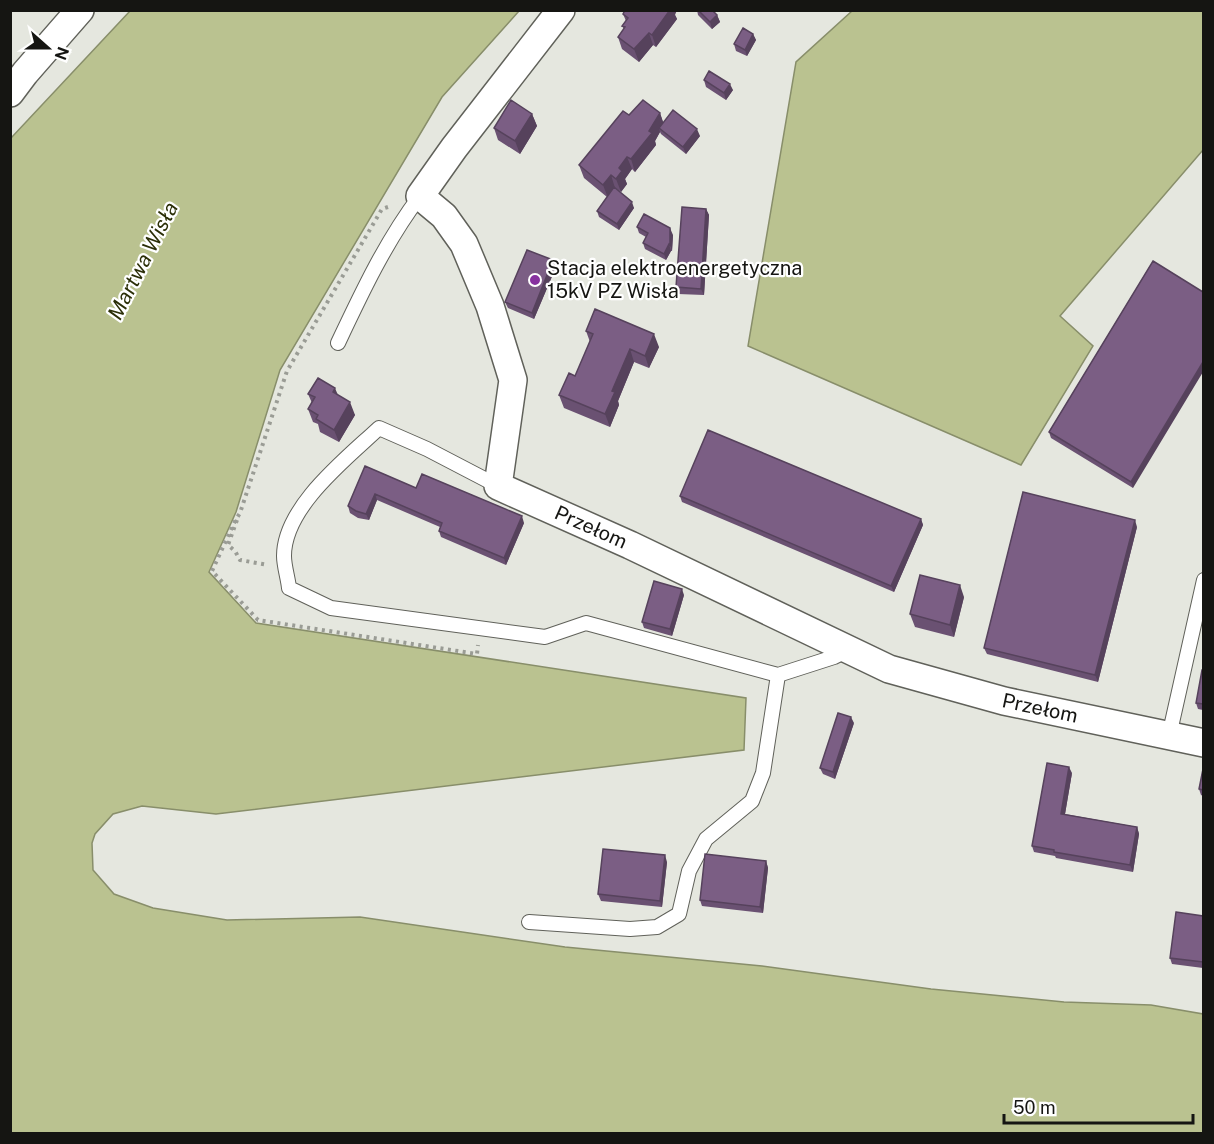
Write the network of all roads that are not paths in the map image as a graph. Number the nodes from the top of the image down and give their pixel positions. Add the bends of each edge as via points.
1 (80, 10) edge
2 (561, 10) edge
3 (10, 93) edge
4 (420, 196) junction
5 (338, 343) dead end
6 (498, 486) junction
7 (1203, 580) edge
8 (848, 650) junction
9 (778, 675) junction
10 (1169, 736) junction
11 (1203, 743) edge
12 (529, 922) dead end

1 - 3 street
2 - 4 street
4 - 5 lane via 402,219
4 - 6 street via 444,216 464,244 490,306 513,380
6 - 8 street, Przełom
6 - 9 lane via 379,428 313,490 292,523 284,554 289,588 331,608 545,636 586,623
7 - 10 lane
8 - 9 lane
8 - 10 street, Przełom via 889,669 944,685
9 - 12 lane via 763,773 752,801 706,839 689,871 679,914 657,927 630,929
10 - 11 street, Przełom

